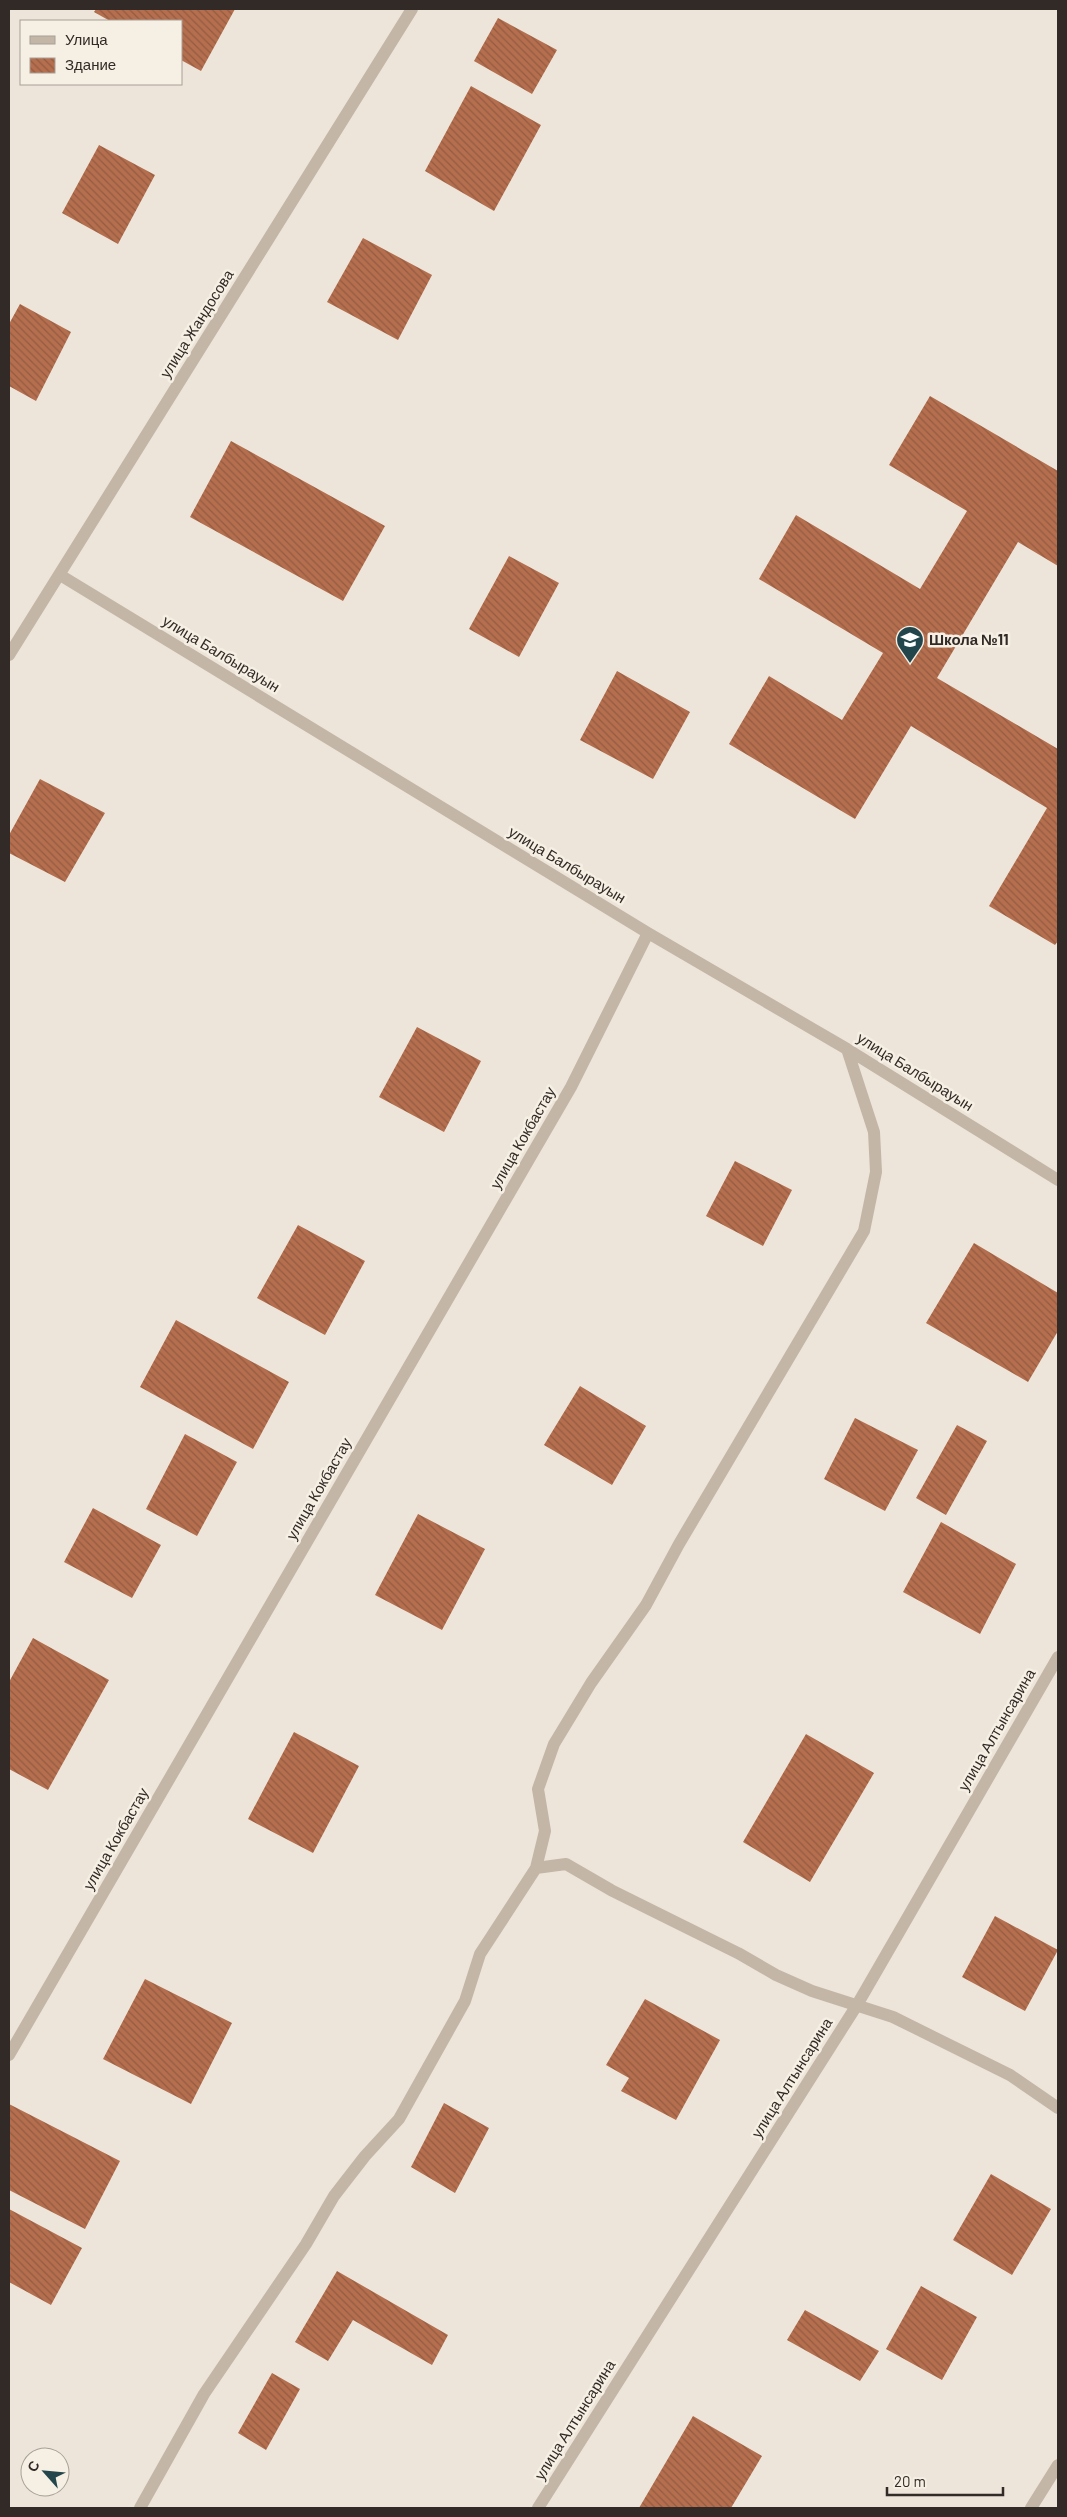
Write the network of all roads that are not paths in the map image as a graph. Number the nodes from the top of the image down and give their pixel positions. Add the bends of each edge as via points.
1 (411, 9) edge
2 (60, 575) junction
3 (9, 629) edge
4 (20, 635) junction
5 (9, 655) edge
6 (648, 933) junction
7 (847, 1049) junction
8 (1058, 1180) edge
9 (1058, 1657) edge
10 (536, 1868) junction
11 (857, 2005) junction
12 (9, 2055) edge
13 (1058, 2108) edge
14 (1058, 2465) edge
15 (140, 2508) edge
16 (538, 2508) edge
17 (1031, 2508) edge

1 - 2 street, улица Жандосова
2 - 4 street, улица Жандосова
2 - 6 street, улица Балбырауын
3 - 4 street
4 - 5 street, улица Жандосова
6 - 7 street, улица Балбырауын
6 - 12 street, улица Кокбастау via 571,1087
7 - 8 street, улица Балбырауын
7 - 10 street via 874,1132 876,1172 864,1231 646,1605 591,1682 554,1744 538,1789 545,1831
9 - 11 street, улица Алтынсарина
10 - 11 street via 566,1864 776,1975 812,1991
10 - 15 street via 480,1954 465,2002 400,2119 334,2196 306,2244 204,2394
11 - 13 street via 893,2016 1010,2076
11 - 16 street, улица Алтынсарина
14 - 17 street

